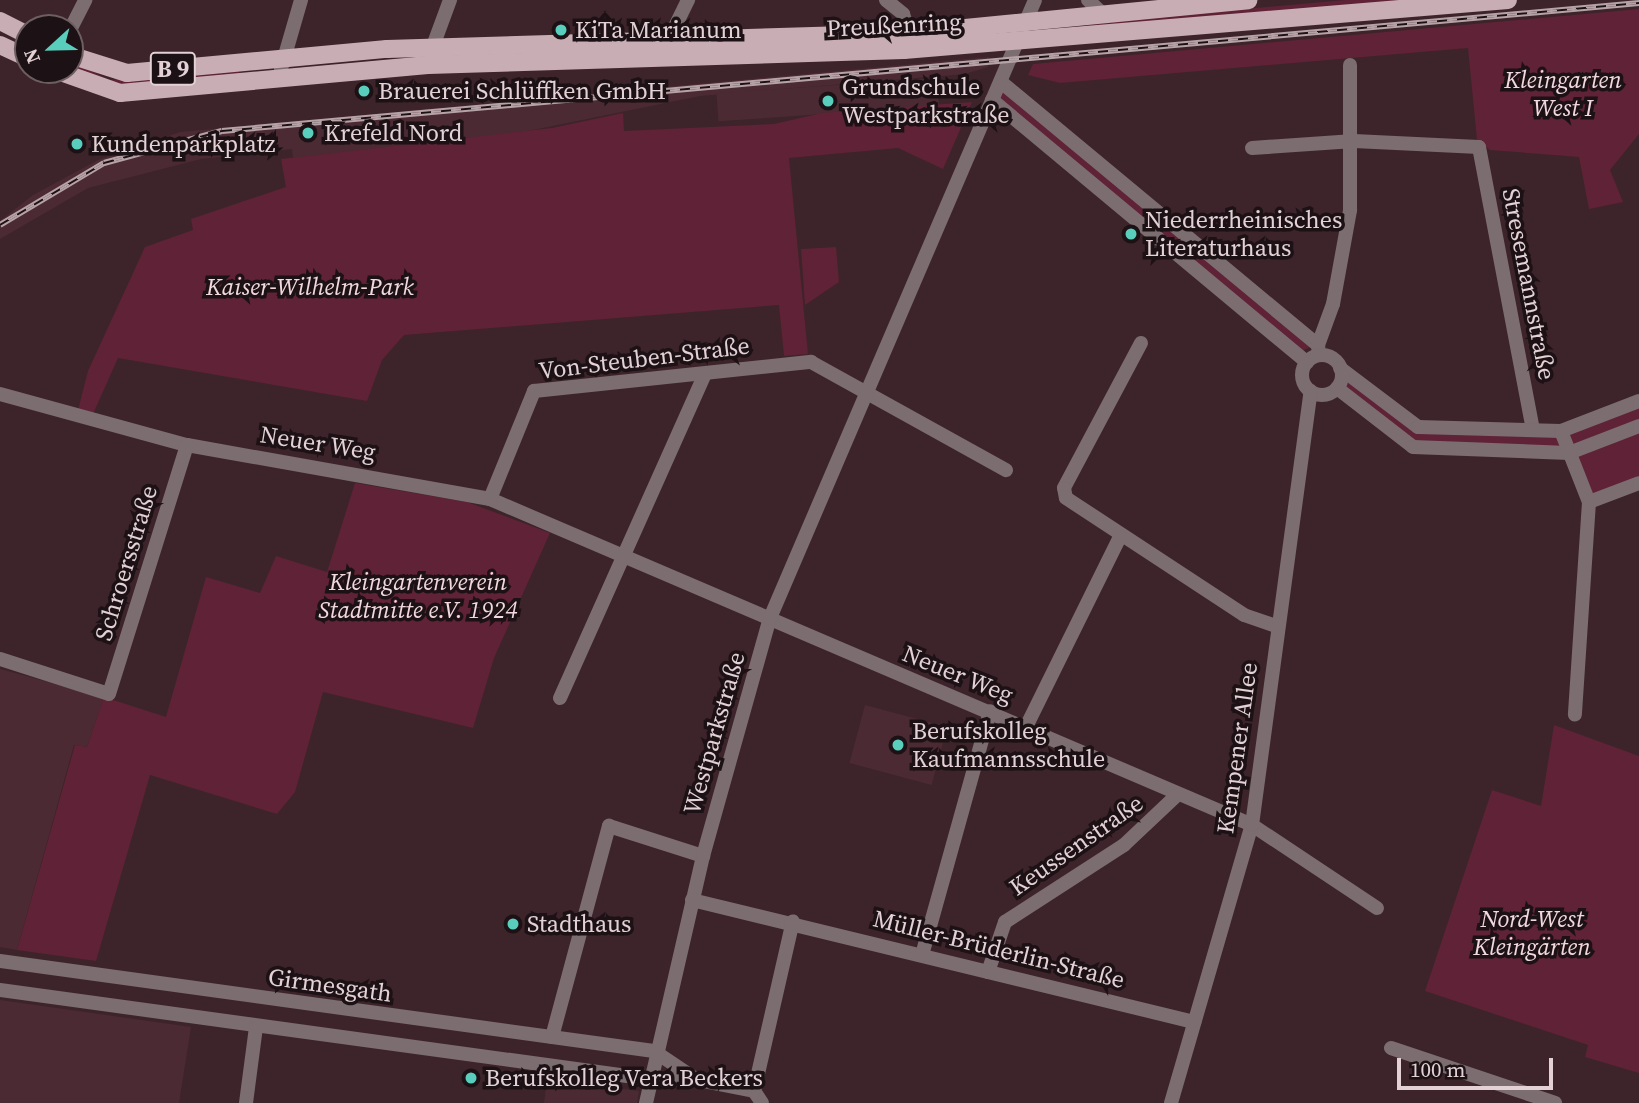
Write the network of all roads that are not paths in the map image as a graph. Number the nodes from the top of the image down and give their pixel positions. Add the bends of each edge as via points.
1 (301, 0) edge
2 (450, 0) edge
3 (688, 0) edge
4 (886, 0) edge
5 (1035, 0) edge
6 (1248, 0) edge
7 (1508, 0) edge
8 (1095, 6) edge
9 (1026, 20) junction
10 (909, 33) junction
11 (1019, 42) junction
12 (664, 51) junction
13 (429, 56) junction
14 (280, 59) junction
15 (84, 61) edge
16 (1350, 65) dead end
17 (281, 78) junction
18 (84, 82) edge
19 (1000, 82) junction
20 (992, 100) junction
21 (1354, 141) junction
22 (1252, 148) dead end
23 (1141, 343) dead end
24 (1314, 354) junction
25 (1340, 368) junction
26 (705, 373) junction
27 (1337, 388) junction
28 (869, 389) junction
29 (1311, 391) junction
30 (0, 394) edge
31 (1639, 401) edge
32 (1639, 426) edge
33 (1534, 429) junction
34 (1561, 431) junction
35 (187, 445) junction
36 (1569, 453) junction
37 (1006, 470) dead end
38 (1639, 483) edge
39 (490, 499) junction
40 (1589, 502) junction
41 (1120, 537) junction
42 (624, 555) junction
43 (770, 618) junction
44 (1276, 626) junction
45 (0, 659) edge
46 (560, 698) dead end
47 (990, 711) junction
48 (1575, 715) dead end
49 (1026, 727) junction
50 (1177, 796) junction
51 (1252, 825) junction
52 (703, 856) junction
53 (692, 900) junction
54 (1377, 908) dead end
55 (793, 921) junction
56 (922, 955) junction
57 (0, 961) edge
58 (988, 972) junction
59 (0, 990) edge
60 (1194, 1022) junction
61 (256, 1027) junction
62 (552, 1037) junction
63 (1391, 1048) dead end
64 (654, 1051) junction
65 (649, 1079) junction
66 (698, 1080) junction
67 (758, 1097) edge
68 (246, 1103) edge
69 (646, 1103) edge
70 (1171, 1103) edge
71 (1555, 1103) edge

1 - 14 street
2 - 13 street
3 - 12 street
4 - 10 street via 903,14
5 - 9 street, Westparkstraße
6 - 8 main road, Preußenring / B 9
7 - 11 main road, Preußenring / B 9
8 - 9 main road, Preußenring / B 9
9 - 10 main road, Preußenring / B 9
9 - 11 street, Westparkstraße
10 - 12 main road, Preußenring / B 9
11 - 12 main road, Preußenring / B 9
11 - 19 street, Westparkstraße
12 - 13 main road, Preußenring / B 9
13 - 14 main road, Preußenring / B 9
13 - 17 main road, Preußenring / B 9
14 - 15 main road, B 9 via 114,73
14 - 17 street
16 - 21 street
17 - 18 main road, B 9 via 110,93
19 - 20 street, Westparkstraße
19 - 24 street
20 - 24 street
20 - 28 street, Westparkstraße
21 - 22 street
21 - 24 street via 1346,243
21 - 33 street, Stresemannstraße via 1479,147
23 - 41 street via 1064,488 1073,506
24 - 25 street
24 - 29 street via 1302,376
25 - 27 street
25 - 33 street via 1418,427
26 - 28 street, Von-Steuben-Straße via 811,362
26 - 39 street, Von-Steuben-Straße via 534,391
26 - 42 street
27 - 29 street via 1325,394
27 - 36 street via 1413,447
28 - 37 street
28 - 43 street, Westparkstraße
29 - 44 street, Kempener Allee
30 - 35 street, Neuer Weg
31 - 34 street
32 - 36 street
33 - 34 street
34 - 36 street
35 - 39 street, Neuer Weg
35 - 45 street, Schroersstraße via 109,694
36 - 40 street
38 - 40 street
39 - 42 street, Neuer Weg
40 - 48 street
41 - 44 street via 1244,615
41 - 49 street
42 - 43 street, Neuer Weg
42 - 46 street
43 - 47 street, Neuer Weg
43 - 52 street, Westparkstraße
44 - 51 street, Kempener Allee
47 - 49 street, Neuer Weg
47 - 56 street
49 - 50 street, Neuer Weg
50 - 51 street, Neuer Weg
50 - 58 street, Keussenstraße via 1124,845 1005,922
51 - 54 street, Neuer Weg
51 - 60 street, Kempener Allee
52 - 53 street, Westparkstraße
52 - 62 street via 609,826
53 - 55 street, Müller-Brüderlin-Straße
53 - 64 street, Westparkstraße
55 - 56 street, Müller-Brüderlin-Straße
55 - 67 street
56 - 58 street, Müller-Brüderlin-Straße
57 - 62 street, Girmesgath
58 - 60 street, Müller-Brüderlin-Straße
59 - 61 street, Girmesgath
60 - 70 street, Kempener Allee
61 - 65 street, Girmesgath
61 - 68 street
62 - 64 street, Girmesgath
63 - 71 street
64 - 65 street, Westparkstraße
64 - 66 street
65 - 66 street, Girmesgath
65 - 69 street, Westparkstraße
66 - 67 street

